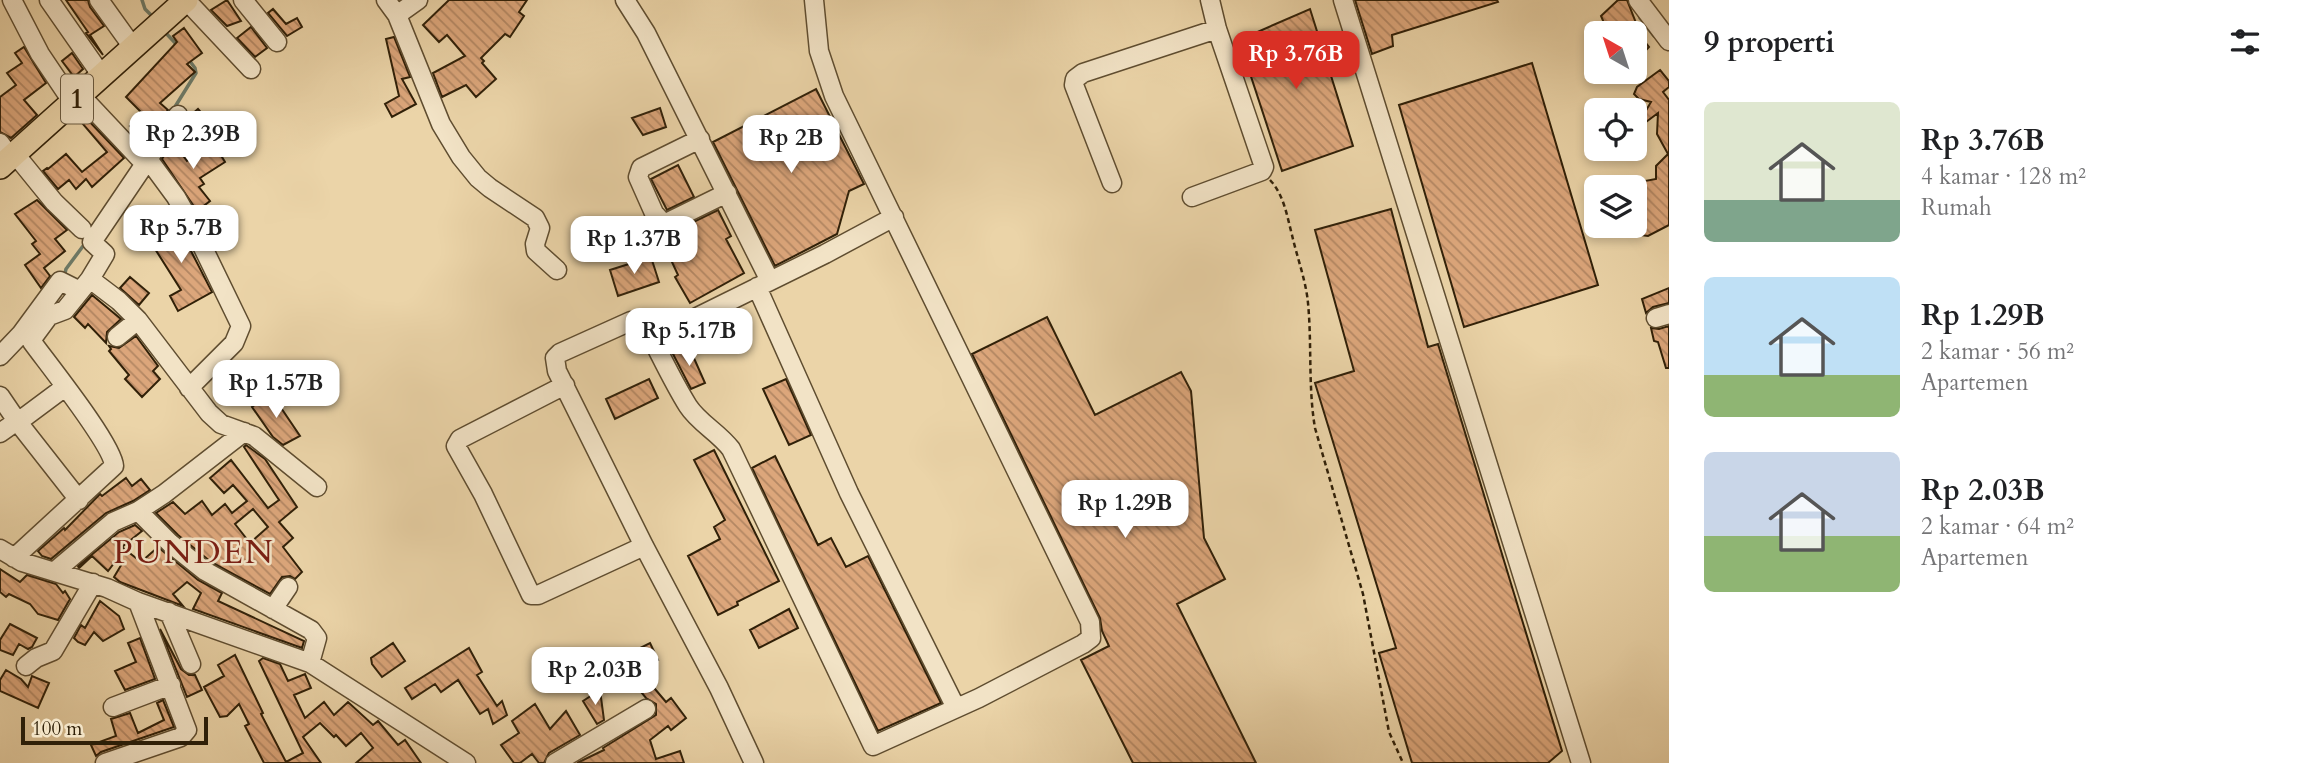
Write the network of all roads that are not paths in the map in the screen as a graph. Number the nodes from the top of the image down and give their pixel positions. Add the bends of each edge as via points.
1 (12, 0) edge
2 (49, 0) edge
3 (99, 0) edge
4 (186, 0) edge
5 (243, 0) edge
6 (386, 0) edge
7 (418, 0) edge
8 (625, 0) edge
9 (814, 0) edge
10 (1210, 0) edge
11 (1343, 0) edge
12 (1638, 0) edge
13 (397, 15) junction
14 (1217, 29) junction
15 (1669, 41) edge
16 (278, 42) dead end
17 (132, 46) junction
18 (251, 68) dead end
19 (102, 76) junction
20 (77, 99) junction
21 (178, 115) dead end
22 (700, 139) junction
23 (6, 156) edge
24 (144, 161) junction
25 (1112, 183) dead end
26 (727, 193) junction
27 (1192, 197) dead end
28 (894, 217) junction
29 (82, 229) dead end
30 (557, 270) dead end
31 (75, 284) junction
32 (764, 284) junction
33 (138, 320) junction
34 (643, 322) junction
35 (117, 337) dead end
36 (0, 356) edge
37 (565, 386) junction
38 (65, 387) junction
39 (188, 388) junction
40 (0, 396) edge
41 (17, 421) junction
42 (244, 432) junction
43 (0, 433) edge
44 (317, 487) dead end
45 (79, 499) junction
46 (138, 511) junction
47 (644, 546) junction
48 (7, 554) edge
49 (55, 571) junction
50 (93, 583) junction
51 (288, 587) dead end
52 (138, 602) junction
53 (273, 609) junction
54 (169, 612) junction
55 (310, 663) junction
56 (191, 664) dead end
57 (26, 666) dead end
58 (171, 685) junction
59 (113, 707) dead end
60 (956, 708) junction
61 (646, 709) dead end
62 (106, 763) edge
63 (466, 763) edge
64 (555, 763) edge
65 (754, 763) edge
66 (1581, 763) edge

1 - 20 street via 40,54
2 - 19 street
3 - 17 street
4 - 17 main road, 1
4 - 18 street
5 - 16 street
6 - 13 street
7 - 13 street
8 - 22 street
9 - 28 street via 819,51 834,96
10 - 14 street
11 - 66 street
12 - 15 street
13 - 30 street via 451,142 478,178 535,218 540,228 536,251
14 - 25 street via 1075,79
14 - 27 street via 1262,171
17 - 19 main road, 1
19 - 20 main road, 1
20 - 23 main road, 1
20 - 24 street
21 - 24 street
22 - 26 street
22 - 26 street via 641,168 638,177 654,213 663,223 668,222
23 - 29 street
24 - 31 street via 92,242 105,254
24 - 39 street via 176,197 241,326 234,343
26 - 32 street
28 - 32 street
28 - 60 street via 1090,622 1091,638 1083,644
31 - 33 street via 120,301
31 - 36 street
31 - 38 street via 65,310 49,316 32,339
32 - 34 street via 679,326
32 - 60 street via 849,493
33 - 35 street
33 - 39 street
34 - 37 street via 631,321 559,353 554,363
34 - 60 street via 688,406 731,449 872,744 876,747
37 - 47 street
37 - 47 street via 460,439 456,446 531,595
38 - 41 street
38 - 45 street via 114,462
39 - 42 street via 221,424
40 - 41 street
41 - 43 street
41 - 45 street
42 - 44 street via 265,443
42 - 46 street
45 - 48 street
46 - 49 street via 113,522
46 - 53 street via 205,571
47 - 65 street
48 - 49 street
49 - 50 street
50 - 52 street
50 - 57 street via 53,651
51 - 53 street
52 - 54 street
52 - 58 street
53 - 55 street via 315,635
54 - 55 street
54 - 56 street
55 - 63 street
58 - 59 street
58 - 62 street via 186,723 184,734
61 - 64 street

